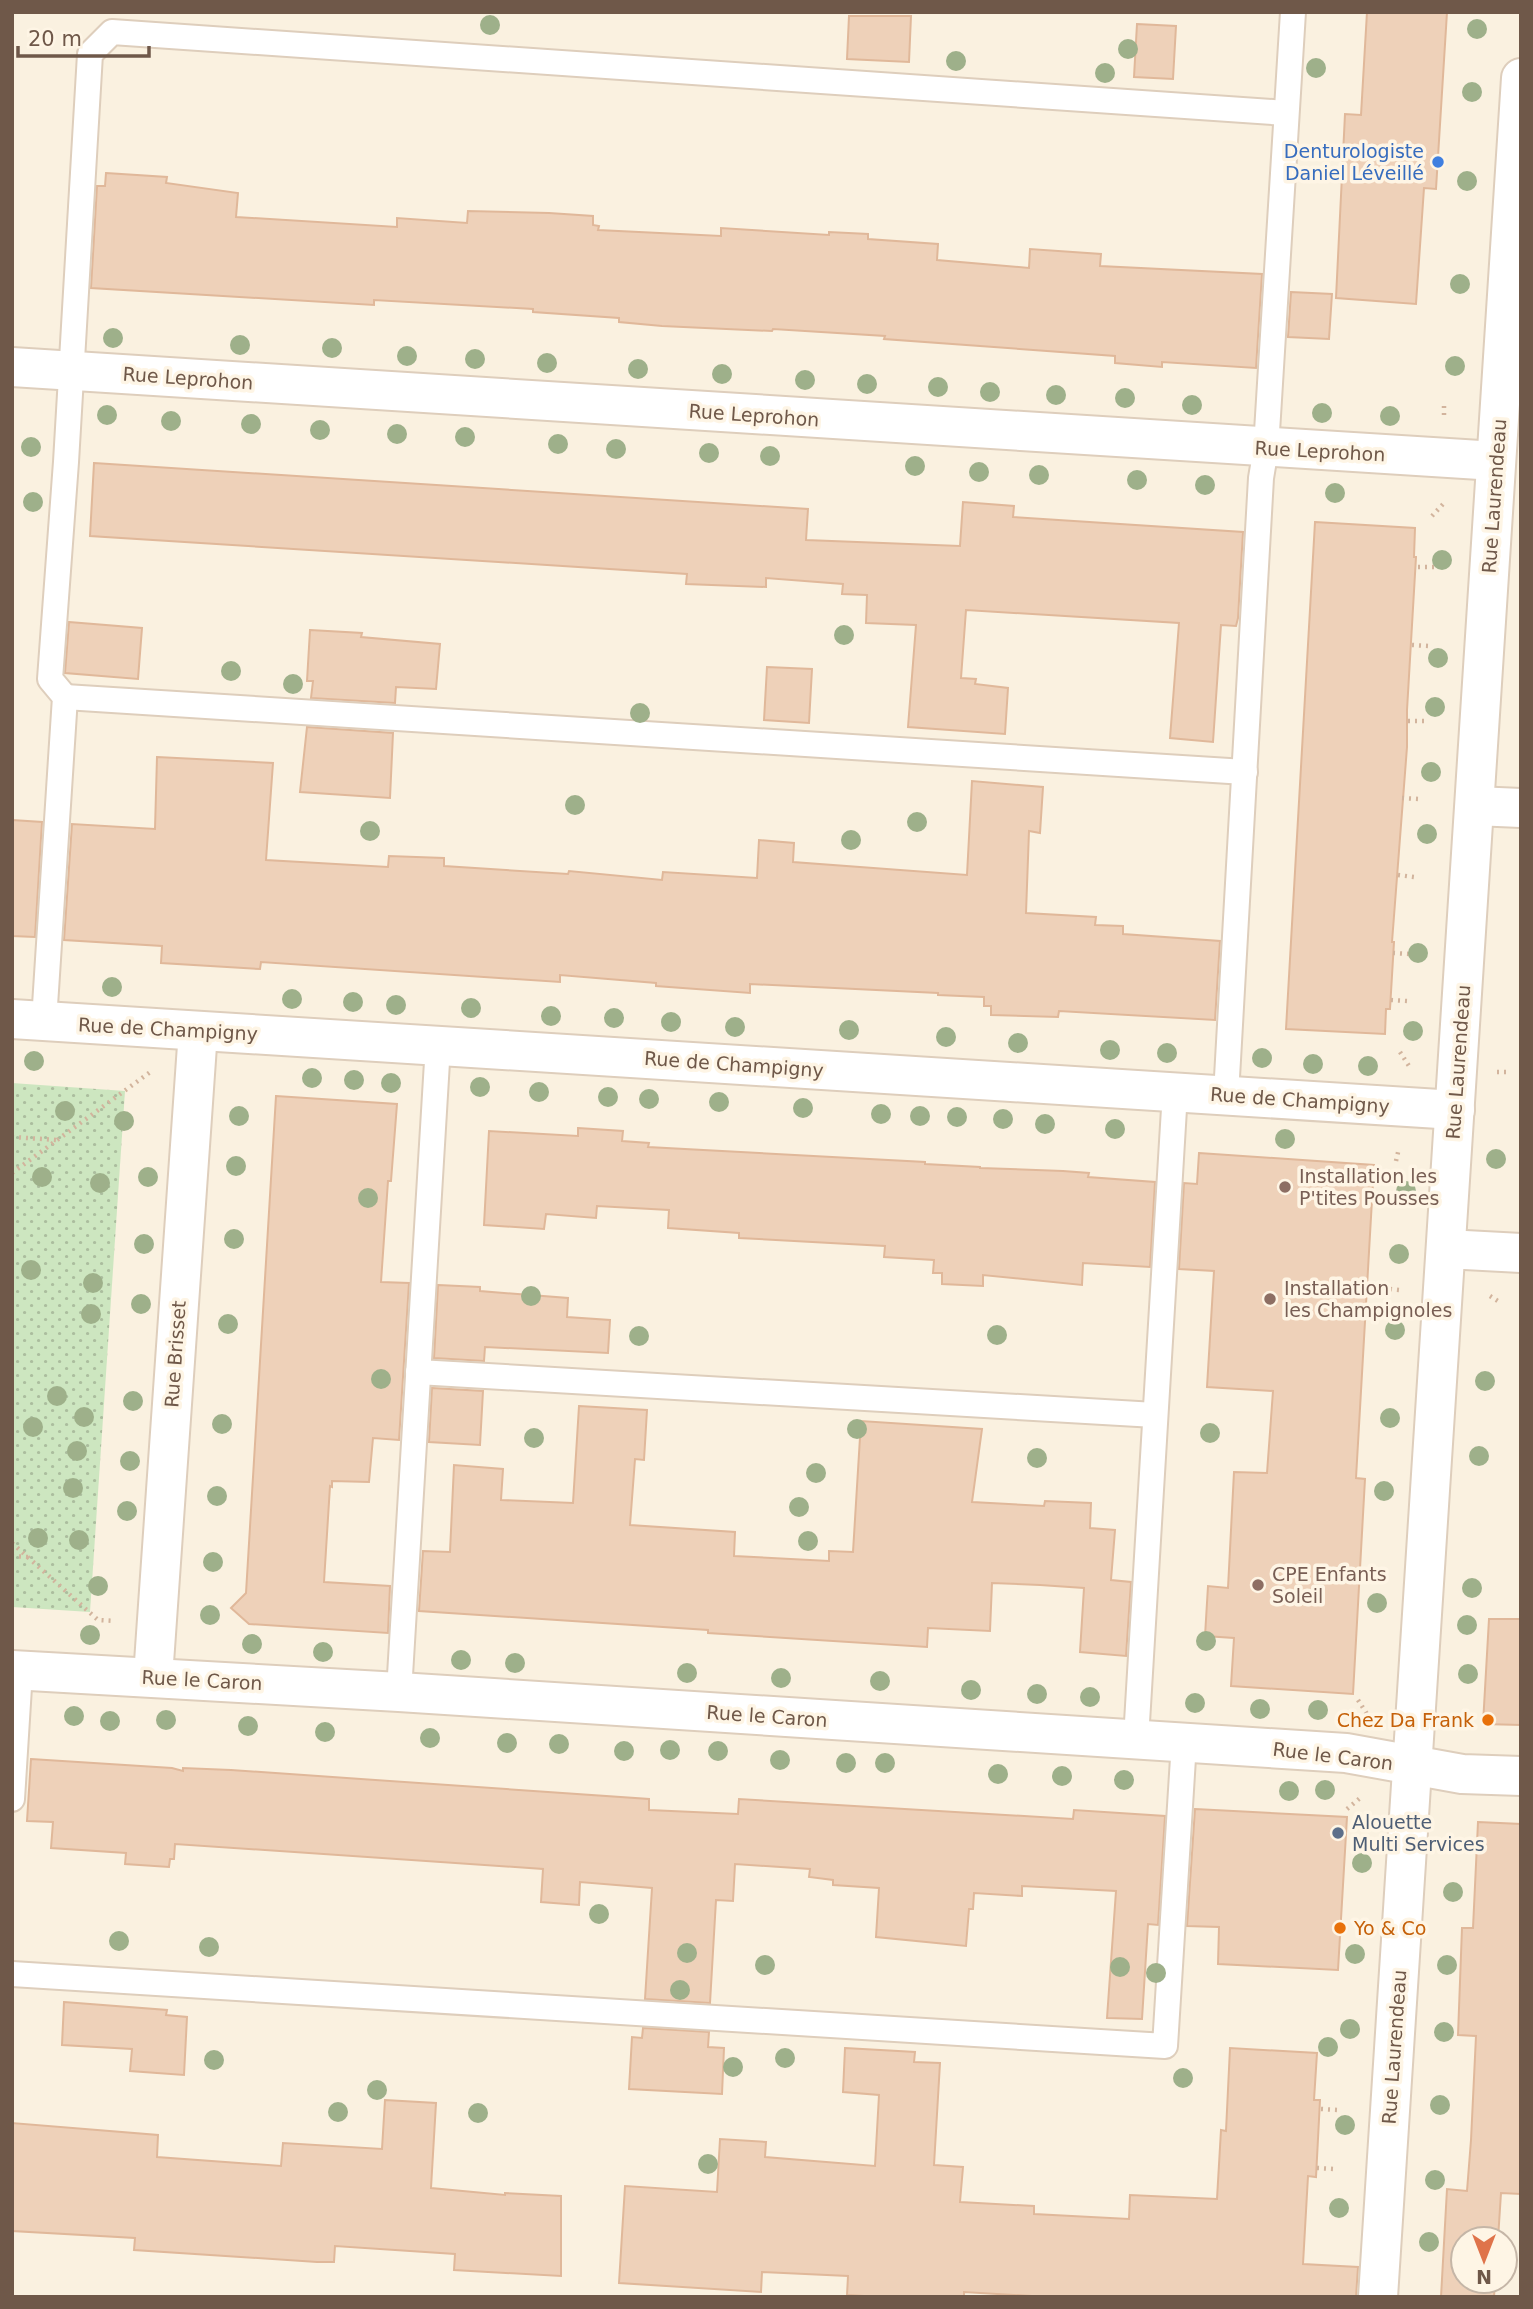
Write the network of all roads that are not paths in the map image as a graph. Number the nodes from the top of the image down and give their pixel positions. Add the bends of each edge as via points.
1 (1293, 12) edge
2 (113, 22) edge
3 (1521, 79) edge
4 (1286, 113) junction
5 (1512, 347) edge
6 (12, 367) edge
7 (71, 371) junction
8 (1266, 448) junction
9 (1496, 461) junction
10 (65, 697) junction
11 (1245, 772) junction
12 (1475, 806) junction
13 (1521, 808) edge
14 (28, 1020) edge
15 (198, 1031) junction
16 (438, 1045) junction
17 (1175, 1092) junction
18 (1226, 1095) junction
19 (1455, 1110) junction
20 (1446, 1249) junction
21 (1521, 1253) edge
22 (418, 1372) junction
23 (1155, 1415) junction
24 (16, 1670) edge
25 (153, 1677) junction
26 (399, 1692) junction
27 (1136, 1740) junction
28 (1184, 1742) junction
29 (1413, 1766) junction
30 (1521, 1776) edge
31 (12, 1799) edge
32 (12, 1974) edge
33 (1378, 2297) edge

1 - 4 lane
2 - 4 lane
2 - 7 lane via 90,54
3 - 5 street, Rue Laurendeau
4 - 8 lane
5 - 9 street, Rue Laurendeau
6 - 7 street, Rue Leprohon
7 - 8 street, Rue Leprohon
7 - 10 lane via 50,678
8 - 9 street, Rue Leprohon
8 - 11 lane
9 - 12 street, Rue Laurendeau
10 - 11 lane
10 - 14 lane
11 - 18 lane
12 - 13 street
12 - 19 street, Rue Laurendeau
14 - 15 street, Rue de Champigny
15 - 16 street, Rue de Champigny
15 - 25 street, Rue Brisset
16 - 17 street, Rue de Champigny
16 - 22 lane
17 - 18 street, Rue de Champigny
17 - 23 lane
18 - 19 street, Rue de Champigny
19 - 20 street, Rue Laurendeau
20 - 21 street
20 - 29 street, Rue Laurendeau
22 - 23 lane
22 - 26 lane
23 - 27 lane
24 - 25 street, Rue le Caron
24 - 31 lane
25 - 26 street, Rue le Caron
26 - 27 street, Rue le Caron
27 - 28 street, Rue le Caron
28 - 29 street, Rue le Caron via 1346,1753
28 - 32 lane via 1165,2046
29 - 30 street, Rue le Caron
29 - 33 street, Rue Laurendeau

